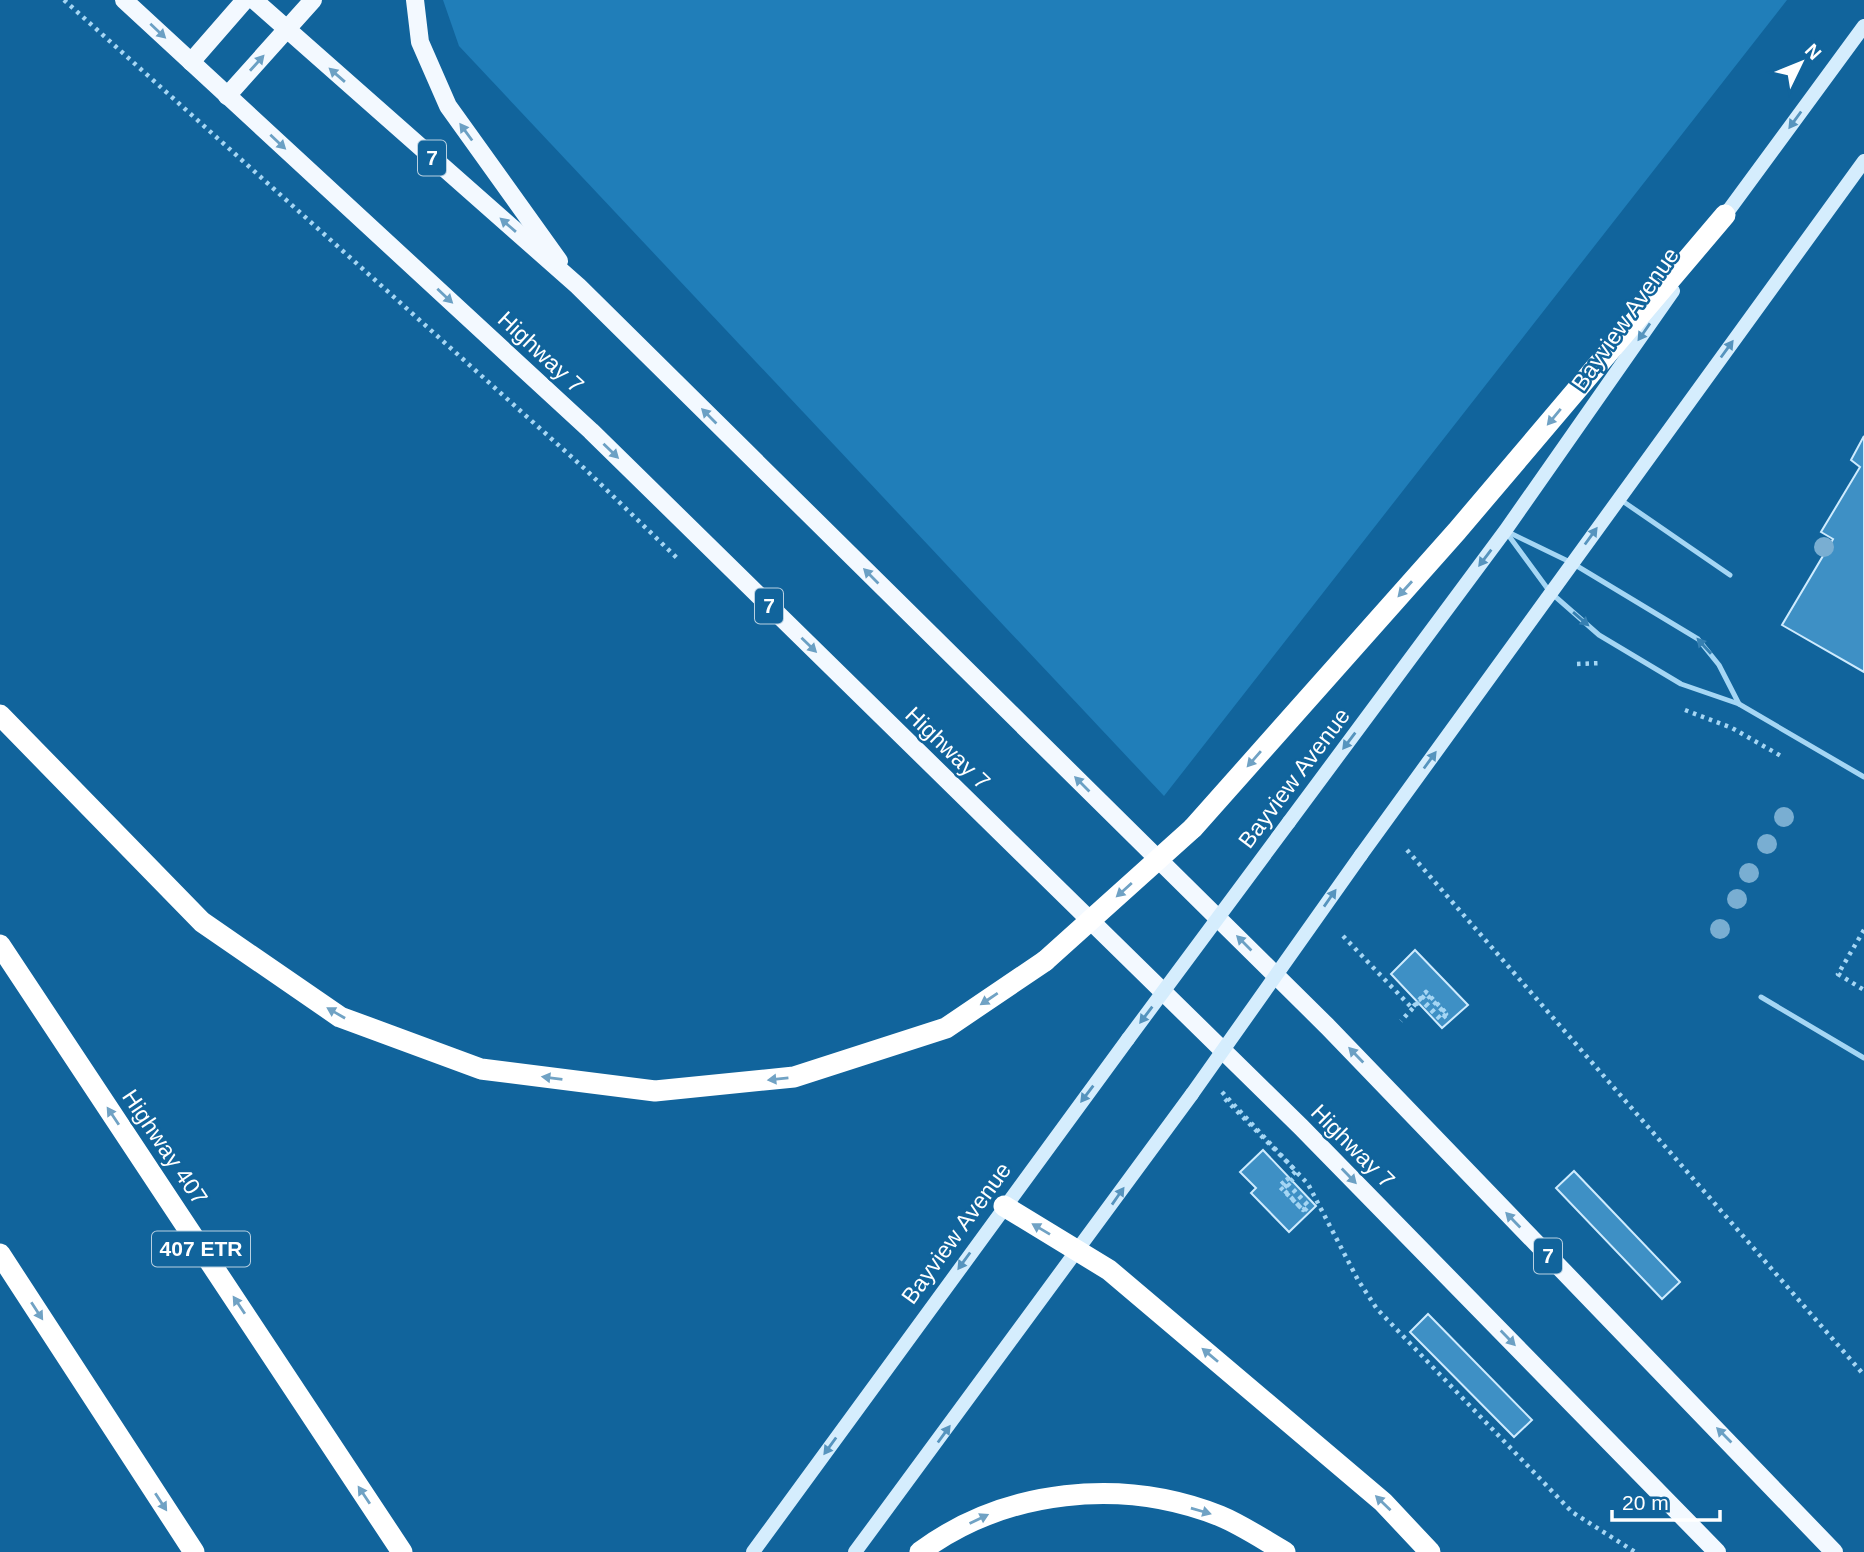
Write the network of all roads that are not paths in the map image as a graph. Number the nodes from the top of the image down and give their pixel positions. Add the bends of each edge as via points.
1 (124, 0) edge
2 (245, 0) edge
3 (254, 0) edge
4 (313, 0) edge
5 (415, 0) edge
6 (1864, 26) edge
7 (286, 30) junction
8 (191, 62) junction
9 (228, 96) junction
10 (1864, 161) edge
11 (1725, 215) junction
12 (578, 286) junction
13 (1619, 499) junction
14 (1505, 531) junction
15 (1572, 563) junction
16 (1730, 575) dead end
17 (1550, 592) junction
18 (1740, 704) junction
19 (0, 715) edge
20 (1864, 777) edge
21 (0, 945) edge
22 (1761, 997) dead end
23 (1864, 1058) edge
24 (1004, 1206) junction
25 (1078, 1252) junction
26 (0, 1254) edge
27 (194, 1552) edge
28 (402, 1552) edge
29 (753, 1552) edge
30 (855, 1552) edge
31 (920, 1552) edge
32 (1285, 1552) edge
33 (1430, 1552) edge
34 (1717, 1552) edge
35 (1834, 1552) edge

1 -> 8 main road, Highway 7 / 7
2 - 8 main road
3 - 7 main road, 7
4 - 7 main road
12 -> 5 main road via 448,106 420,42
6 -> 11 main road, Bayview Avenue
9 -> 7 main road
12 -> 7 main road, 7
8 - 9 main road, Highway 7 / 7
9 -> 34 main road, Highway 7 / 7 via 601,441 1291,1118
13 -> 10 main road
11 -> 14 main road, Bayview Avenue
11 -> 19 highway, bridge via 1457,531 1193,828 1045,961 946,1028 794,1077 655,1091 481,1069 340,1017 202,922
35 -> 12 main road, 7 via 1327,1026
15 -> 13 main road
13 - 16 lane
14 - 15 lane
14 - 17 lane
14 -> 24 main road, Bayview Avenue, bridge
15 - 17 main road
18 -> 15 lane via 1720,665 1698,639
17 -> 18 lane via 1599,635 1681,684
25 -> 17 main road, bridge
18 - 20 lane
28 -> 21 highway, Highway 407 / 407 ETR
22 - 23 lane
25 -> 24 highway
24 -> 29 main road, Bayview Avenue
30 -> 25 main road
33 -> 25 highway via 1383,1502 1278,1411 1109,1270
26 -> 27 highway
31 -> 32 highway via 995,1512 1029,1501 1087,1493 1151,1496 1220,1516

